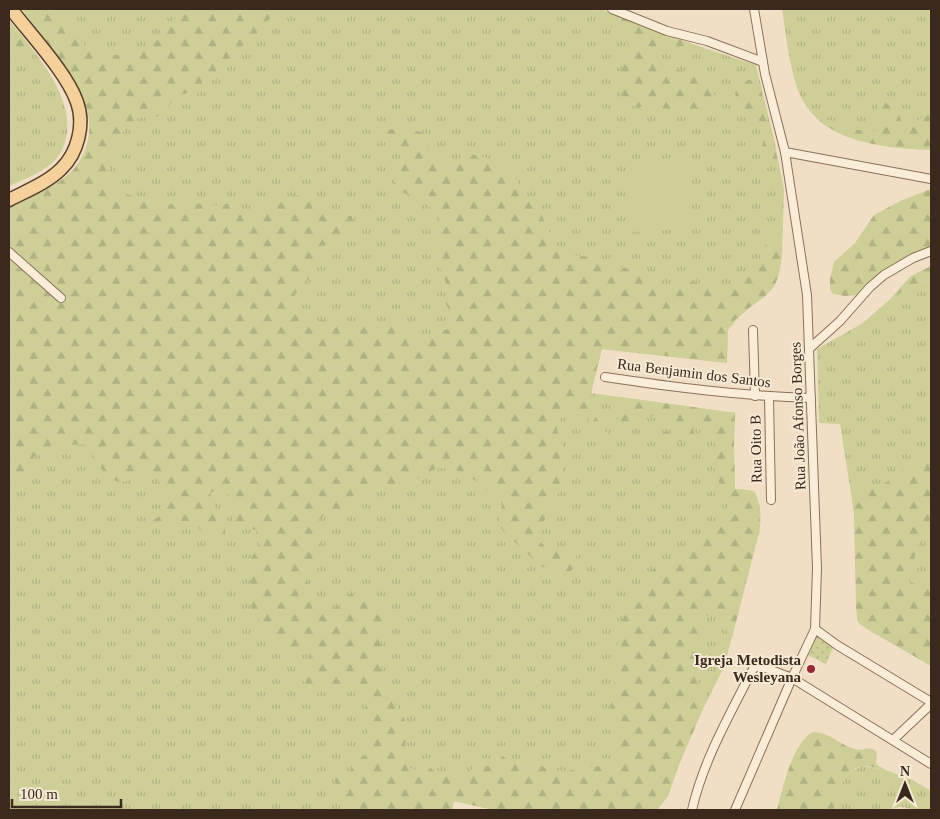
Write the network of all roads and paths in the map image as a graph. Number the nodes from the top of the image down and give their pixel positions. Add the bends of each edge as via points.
1 (11, 9) edge
2 (612, 9) edge
3 (754, 9) edge
4 (763, 62) junction
5 (785, 152) junction
6 (931, 179) edge
7 (9, 200) edge
8 (931, 251) edge
9 (9, 252) edge
10 (62, 298) dead end
11 (753, 330) dead end
12 (810, 348) junction
13 (605, 376) dead end
14 (755, 396) junction
15 (769, 397) junction
16 (811, 398) junction
17 (771, 500) dead end
18 (815, 629) junction
19 (792, 678) junction
20 (931, 703) edge
21 (893, 740) junction
22 (931, 764) edge
23 (692, 810) edge
24 (735, 810) edge

1 - 7 main road via 68,84 77,102 80,124 74,152 60,170
2 - 4 street via 667,31 707,41
3 - 4 street, Rua João Afonso Borges
4 - 5 street, Rua João Afonso Borges
5 - 6 street
5 - 12 street, Rua João Afonso Borges via 804,267
8 - 12 street via 884,275
9 - 10 street
11 - 14 street
12 - 16 street, Rua João Afonso Borges
13 - 14 street, Rua Benjamin dos Santos via 689,390
14 - 15 street, Rua Benjamin dos Santos
15 - 16 street, Rua Benjamin dos Santos
15 - 17 street, Rua Oito B
16 - 18 street, Rua João Afonso Borges via 817,568
18 - 19 street, Rua João Afonso Borges
18 - 20 street
19 - 21 street
19 - 23 street via 763,667 753,669 706,767
19 - 24 street, Rua João Afonso Borges
20 - 21 street
21 - 22 street

